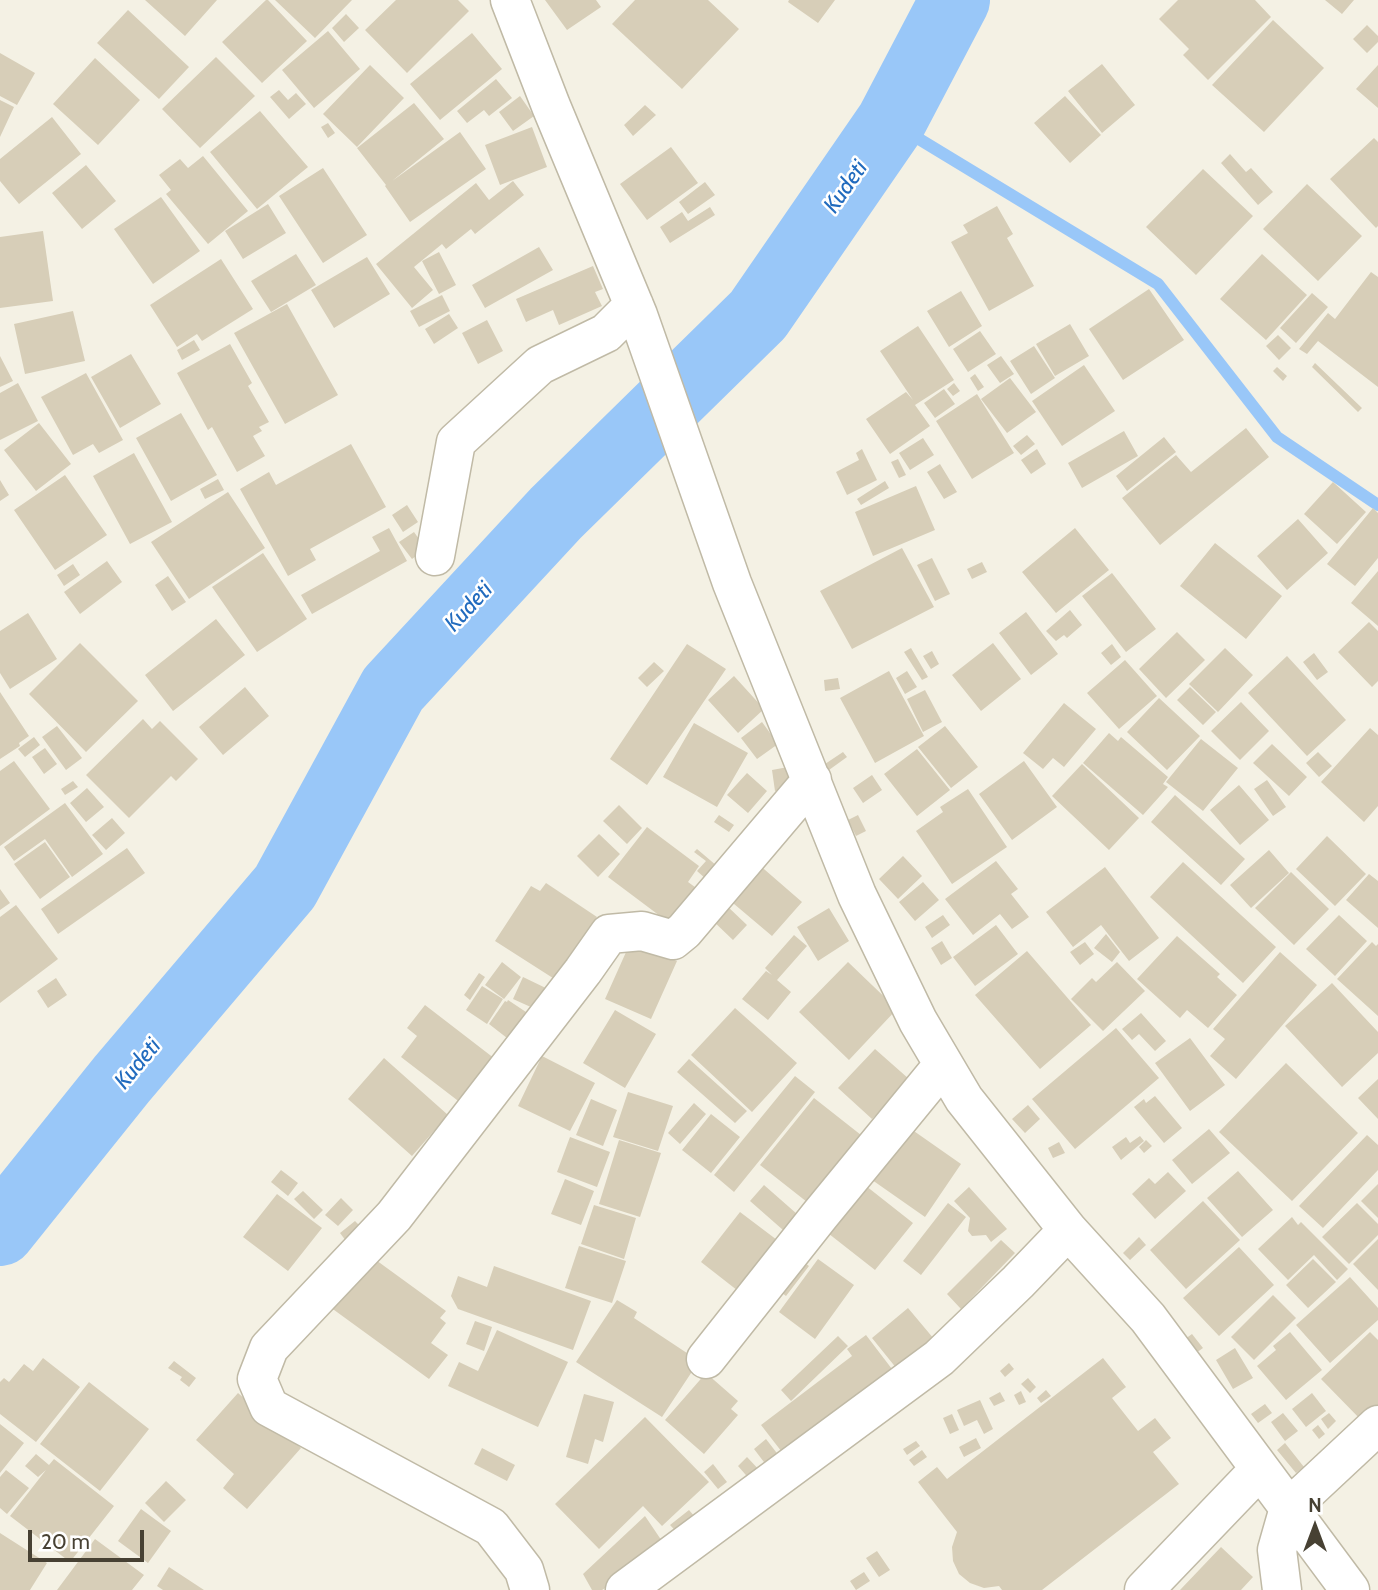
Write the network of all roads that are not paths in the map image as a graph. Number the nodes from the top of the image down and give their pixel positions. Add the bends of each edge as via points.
1 (510, 0) edge
2 (636, 310) junction
3 (435, 556) dead end
4 (812, 780) junction
5 (943, 1065) junction
6 (1068, 1230) junction
7 (706, 1359) dead end
8 (1378, 1425) edge
9 (1260, 1469) junction
10 (1289, 1508) junction
11 (530, 1590) edge
12 (625, 1590) edge
13 (1144, 1590) edge
14 (1282, 1590) edge
15 (1350, 1590) edge

1 - 2 street
2 - 3 street via 606,333 540,365 456,442
2 - 4 street via 732,583
4 - 5 street via 858,895
4 - 11 street via 673,940 642,931 609,934 394,1216 270,1348 257,1378 269,1407 491,1527 524,1570
5 - 6 street via 964,1099
5 - 7 street
6 - 9 street via 1148,1318
6 - 12 street via 939,1358
8 - 10 street
9 - 10 street
9 - 13 street
10 - 14 street via 1277,1550
10 - 15 street

